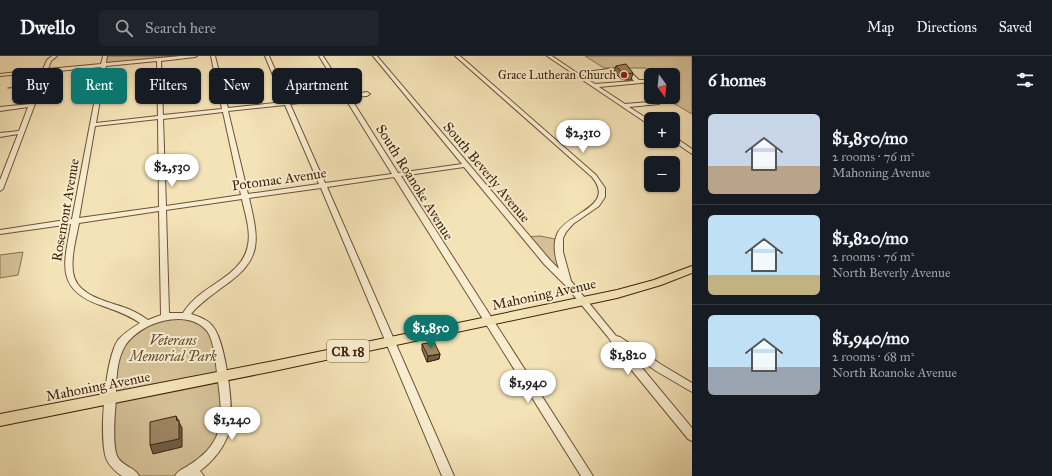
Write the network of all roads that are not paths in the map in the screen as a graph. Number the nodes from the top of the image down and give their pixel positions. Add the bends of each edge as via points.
1 (55, 56) edge
2 (105, 56) edge
3 (195, 56) edge
4 (213, 56) edge
5 (267, 56) edge
6 (321, 56) edge
7 (375, 56) edge
8 (457, 56) edge
9 (549, 56) edge
10 (159, 60) junction
11 (103, 65) junction
12 (46, 68) edge
13 (63, 68) edge
14 (272, 68) edge
15 (328, 68) edge
16 (12, 74) edge
17 (577, 74) junction
18 (0, 75) edge
19 (638, 82) junction
20 (644, 82) edge
21 (594, 86) junction
22 (362, 94) edge
23 (367, 94) dead end
24 (278, 104) edge
25 (287, 104) edge
26 (351, 104) edge
27 (644, 104) edge
28 (32, 106) joint
29 (624, 106) junction
30 (0, 109) edge
31 (225, 110) junction
32 (160, 117) junction
33 (644, 119) edge
34 (93, 124) junction
35 (22, 132) junction
36 (0, 135) edge
37 (680, 143) edge
38 (692, 152) edge
39 (466, 165) junction
40 (396, 175) junction
41 (323, 186) junction
42 (0, 189) edge
43 (245, 197) junction
44 (163, 209) junction
45 (76, 222) junction
46 (0, 232) edge
47 (692, 269) edge
48 (569, 284) junction
49 (583, 301) junction
50 (165, 316) junction
51 (185, 316) junction
52 (489, 321) junction
53 (146, 323) junction
54 (611, 335) junction
55 (390, 342) junction
56 (221, 376) junction
57 (692, 388) edge
58 (112, 398) junction
59 (0, 420) edge
60 (692, 436) edge
61 (190, 474) edge
62 (133, 476) edge
63 (448, 476) edge
64 (587, 476) edge

1 - 12 street via 49,60
2 - 11 street, Rosemont Avenue
3 - 10 street
4 - 31 street
5 - 14 street
6 - 15 street, South Roanoke Avenue
7 - 39 street, South Beverly Avenue
8 - 48 street via 594,176 602,188 600,202 568,226 560,237 559,256
9 - 17 street
10 - 11 street
10 - 32 street
11 - 13 street
11 - 34 street, Rosemont Avenue
16 - 18 street
17 - 19 street via 625,68
17 - 21 street
19 - 20 street
19 - 21 street
21 - 29 street
22 - 23 street
24 - 31 street
25 - 41 street
26 - 40 street, South Roanoke Avenue
27 - 29 street
28 - 30 street
28 - 35 street
29 - 33 street
31 - 32 street
31 - 43 street
32 - 34 street
32 - 44 street
34 - 45 street, Rosemont Avenue
35 - 36 street
35 - 42 street
37 - 38 street
39 - 40 street, Potomac Avenue
39 - 48 street, South Beverly Avenue via 547,262
40 - 41 street, Potomac Avenue
40 - 52 street, South Roanoke Avenue
41 - 43 street, Potomac Avenue
41 - 55 street
43 - 44 street, Potomac Avenue
43 - 51 street via 254,239 251,253 236,273 193,306
44 - 45 street, Potomac Avenue
44 - 50 street
45 - 46 street, Potomac Avenue
45 - 53 street, Rosemont Avenue via 68,274 76,287 88,297 138,316
47 - 49 main road, Mahoning Avenue / CR 18 via 638,289
48 - 49 street, South Beverly Avenue
49 - 52 main road, Mahoning Avenue / CR 18
49 - 54 street, South Beverly Avenue
50 - 51 street
50 - 53 street
51 - 56 street via 207,325 214,332
52 - 55 main road, Mahoning Avenue / CR 18
52 - 64 street, South Roanoke Avenue
53 - 58 street via 127,337 118,350 114,364
54 - 57 street
54 - 60 street
55 - 56 main road, Mahoning Avenue / CR 18
55 - 63 street
56 - 58 main road, Mahoning Avenue / CR 18
56 - 61 street via 226,418 224,431 214,450
58 - 59 main road, Mahoning Avenue / CR 18
58 - 62 street via 110,451 119,467

